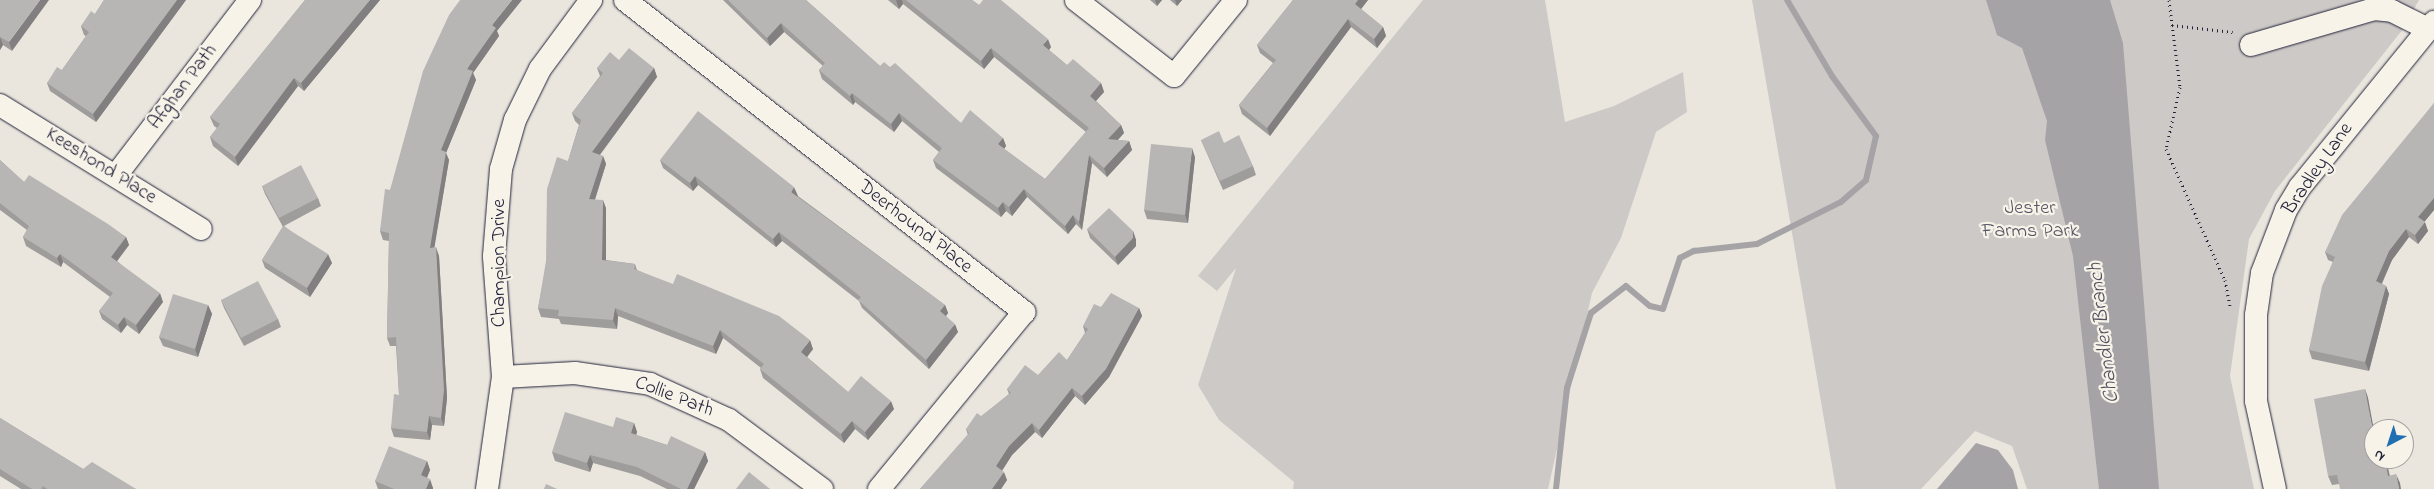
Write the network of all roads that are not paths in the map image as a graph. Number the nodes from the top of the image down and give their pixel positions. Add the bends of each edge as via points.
1 (250, 0) edge
2 (590, 0) edge
3 (625, 0) edge
4 (1076, 0) edge
5 (1236, 0) edge
6 (2380, 5) edge
7 (2431, 26) edge
8 (2251, 45) dead end
9 (0, 105) edge
10 (117, 174) junction
11 (201, 229) dead end
12 (503, 377) junction
13 (487, 489) edge
14 (822, 489) edge
15 (879, 489) edge
16 (2275, 489) edge

1 - 10 street, Afghan Path
2 - 12 street, Champion Drive via 540,69 515,120 500,169 494,256
3 - 15 street, Deerhound Place via 1024,312
4 - 5 street via 1174,76
6 - 7 street
6 - 8 street
7 - 16 street, Bradley Lane via 2300,187 2286,210 2262,273 2256,324 2256,401
9 - 10 street, Keeshond Place
10 - 11 street, Keeshond Place
12 - 13 street, Champion Drive
12 - 14 street, Collie Path via 576,373 650,384 730,420

